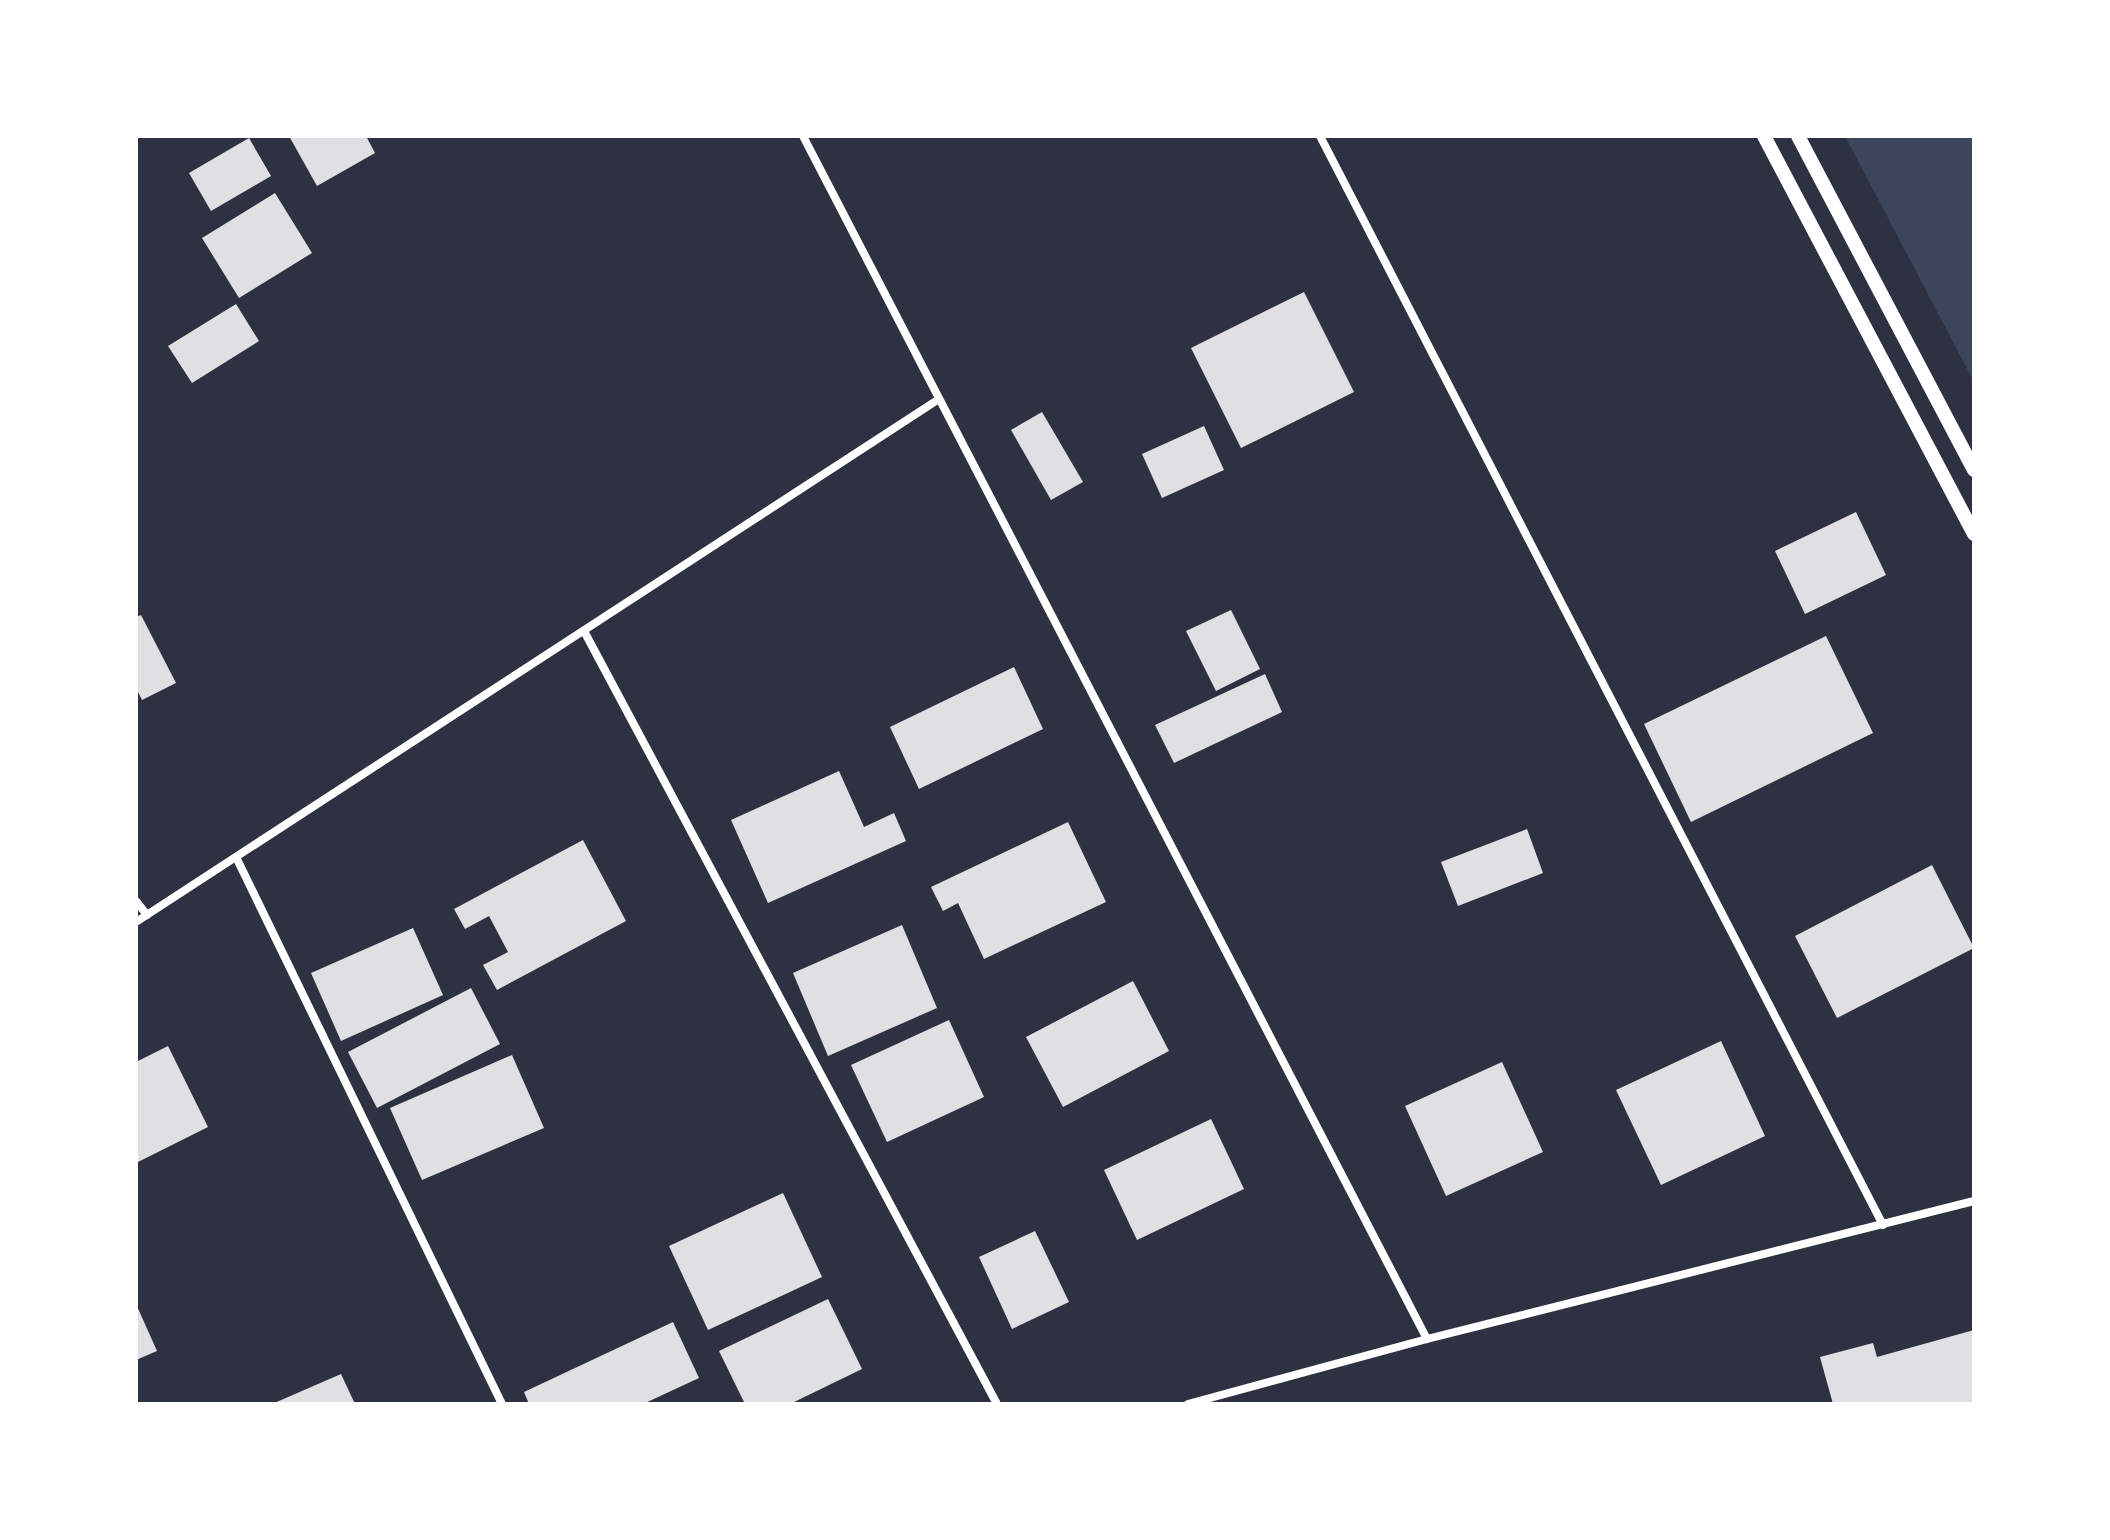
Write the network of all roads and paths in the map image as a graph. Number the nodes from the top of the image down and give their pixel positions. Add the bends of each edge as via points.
1 (1320, 136) edge
2 (1764, 136) edge
3 (1798, 136) edge
4 (806, 137) edge
5 (939, 399) junction
6 (1974, 470) edge
7 (1974, 534) edge
8 (584, 631) junction
9 (236, 857) junction
10 (136, 901) edge
11 (147, 915) junction
12 (136, 922) edge
13 (1974, 1201) edge
14 (1883, 1225) junction
15 (1427, 1339) junction
16 (502, 1404) edge
17 (997, 1404) edge
18 (1188, 1404) edge

1 - 14 street
2 - 7 street
3 - 6 street
4 - 5 street
5 - 8 street
5 - 15 street
8 - 9 street
8 - 17 street
9 - 11 street
9 - 16 street
10 - 11 street
11 - 12 street
13 - 14 street
14 - 15 street
15 - 18 street

